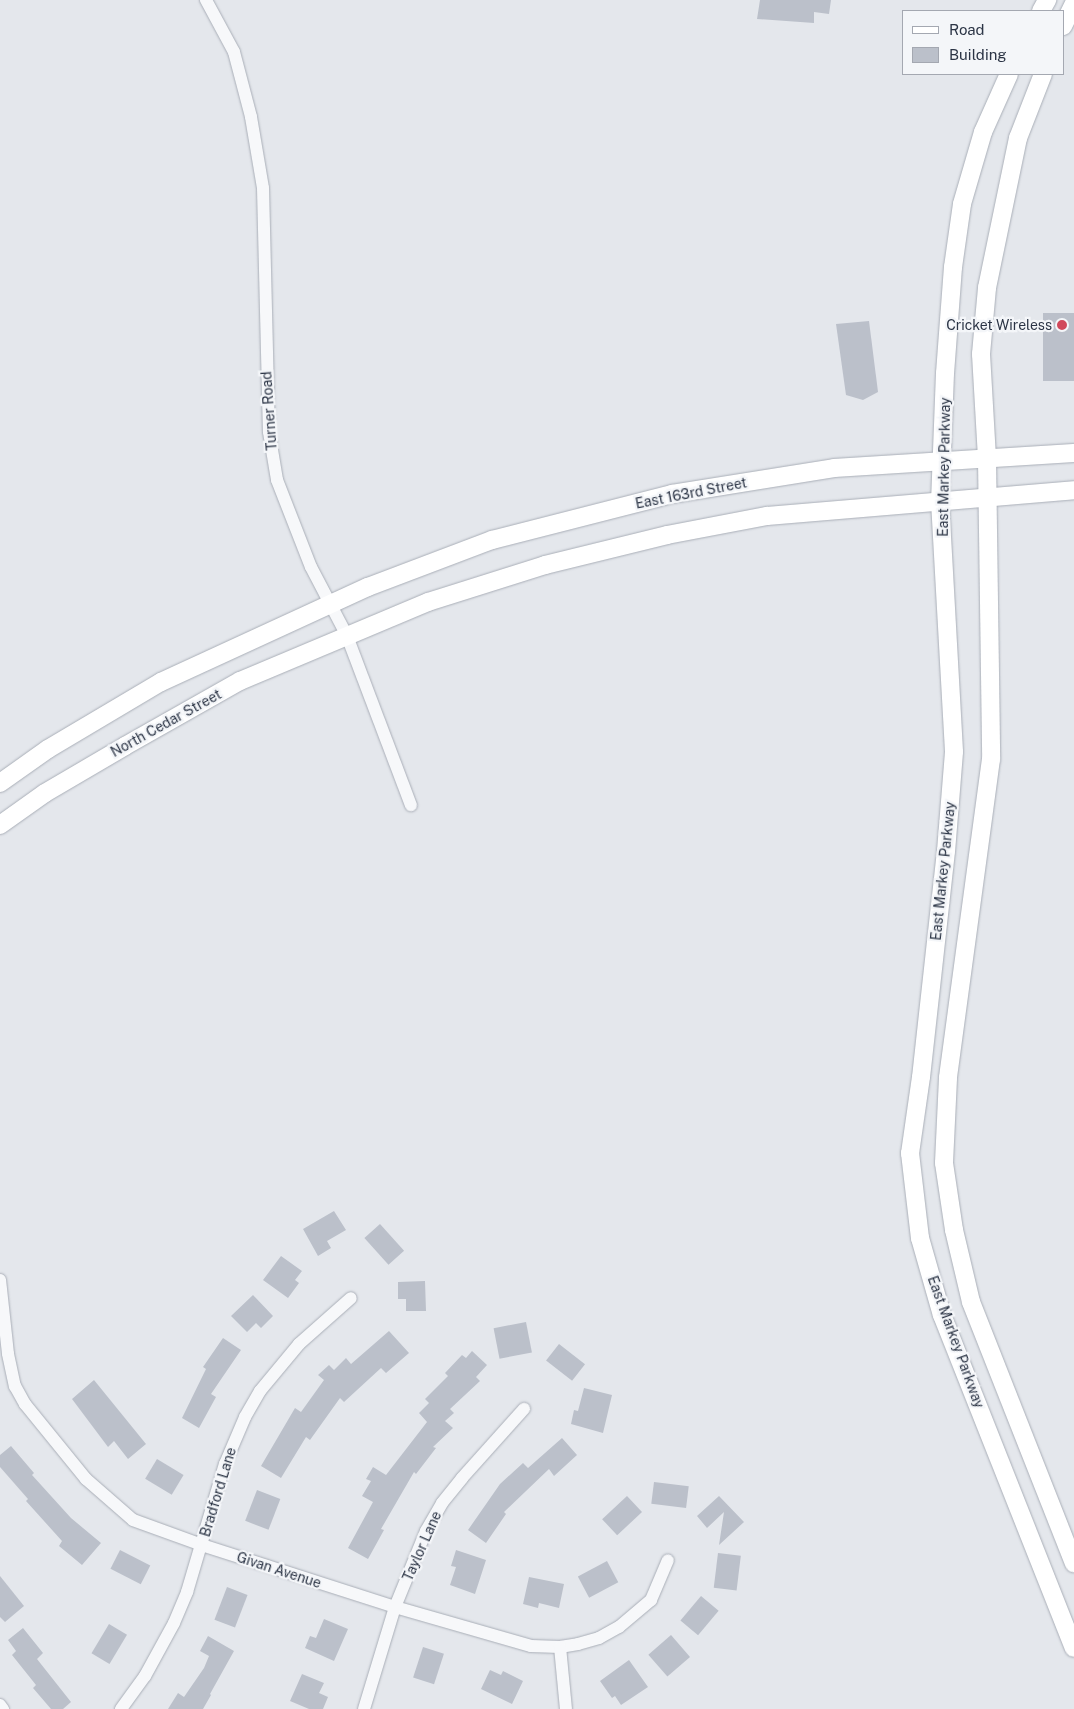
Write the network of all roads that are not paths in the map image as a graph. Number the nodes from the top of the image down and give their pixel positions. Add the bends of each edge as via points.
1 (206, 0) edge
2 (1074, 3) edge
3 (1064, 24) edge
4 (1009, 75) edge
5 (1042, 75) edge
6 (1074, 453) edge
7 (987, 459) junction
8 (941, 462) junction
9 (1074, 490) edge
10 (988, 496) junction
11 (940, 501) junction
12 (327, 605) junction
13 (344, 637) junction
14 (0, 783) edge
15 (411, 805) dead end
16 (0, 825) edge
17 (0, 1280) edge
18 (351, 1298) dead end
19 (524, 1409) dead end
20 (202, 1545) junction
21 (668, 1560) dead end
22 (1074, 1562) edge
23 (395, 1607) junction
24 (560, 1647) junction
25 (1074, 1648) edge
26 (0, 1705) edge
27 (3, 1709) edge
28 (121, 1709) edge
29 (364, 1709) edge
30 (566, 1709) edge

1 - 12 street, Turner Road via 234,52 251,117 264,188 265,356 268,423 277,480
2 - 3 street
4 - 8 street, East Markey Parkway via 983,132 962,204 951,293
5 - 7 street, East Markey Parkway via 1018,138 986,288 981,354
6 - 7 street, East 163rd Street
7 - 8 street, East 163rd Street
7 - 10 street, East Markey Parkway
8 - 11 street, East Markey Parkway
8 - 12 street, East 163rd Street via 834,468 672,494 492,540
9 - 10 street
10 - 11 street
10 - 22 street, East Markey Parkway via 991,759 948,1078 944,1163 954,1230 971,1302
11 - 13 street via 767,516 667,535 545,565 437,599
11 - 25 street, East Markey Parkway via 954,752 946,851 910,1153 920,1238 942,1315
12 - 13 street, Turner Road
12 - 14 street via 161,682 48,749
13 - 15 street, Turner Road
13 - 16 street, North Cedar Street via 240,681 43,794
17 - 20 street, Givan Avenue via 8,1354 15,1386 24,1404 86,1479 133,1520
18 - 20 street, Bradford Lane via 299,1344 260,1391 232,1443
19 - 23 street, Taylor Lane via 442,1503 426,1531
20 - 23 street, Givan Avenue
20 - 28 street, Bradford Lane via 174,1623 145,1676
21 - 24 street, Givan Avenue via 651,1600 633,1616 599,1638
23 - 24 street, Givan Avenue via 505,1640 531,1646
23 - 29 street, Taylor Lane
24 - 30 street
26 - 27 street

